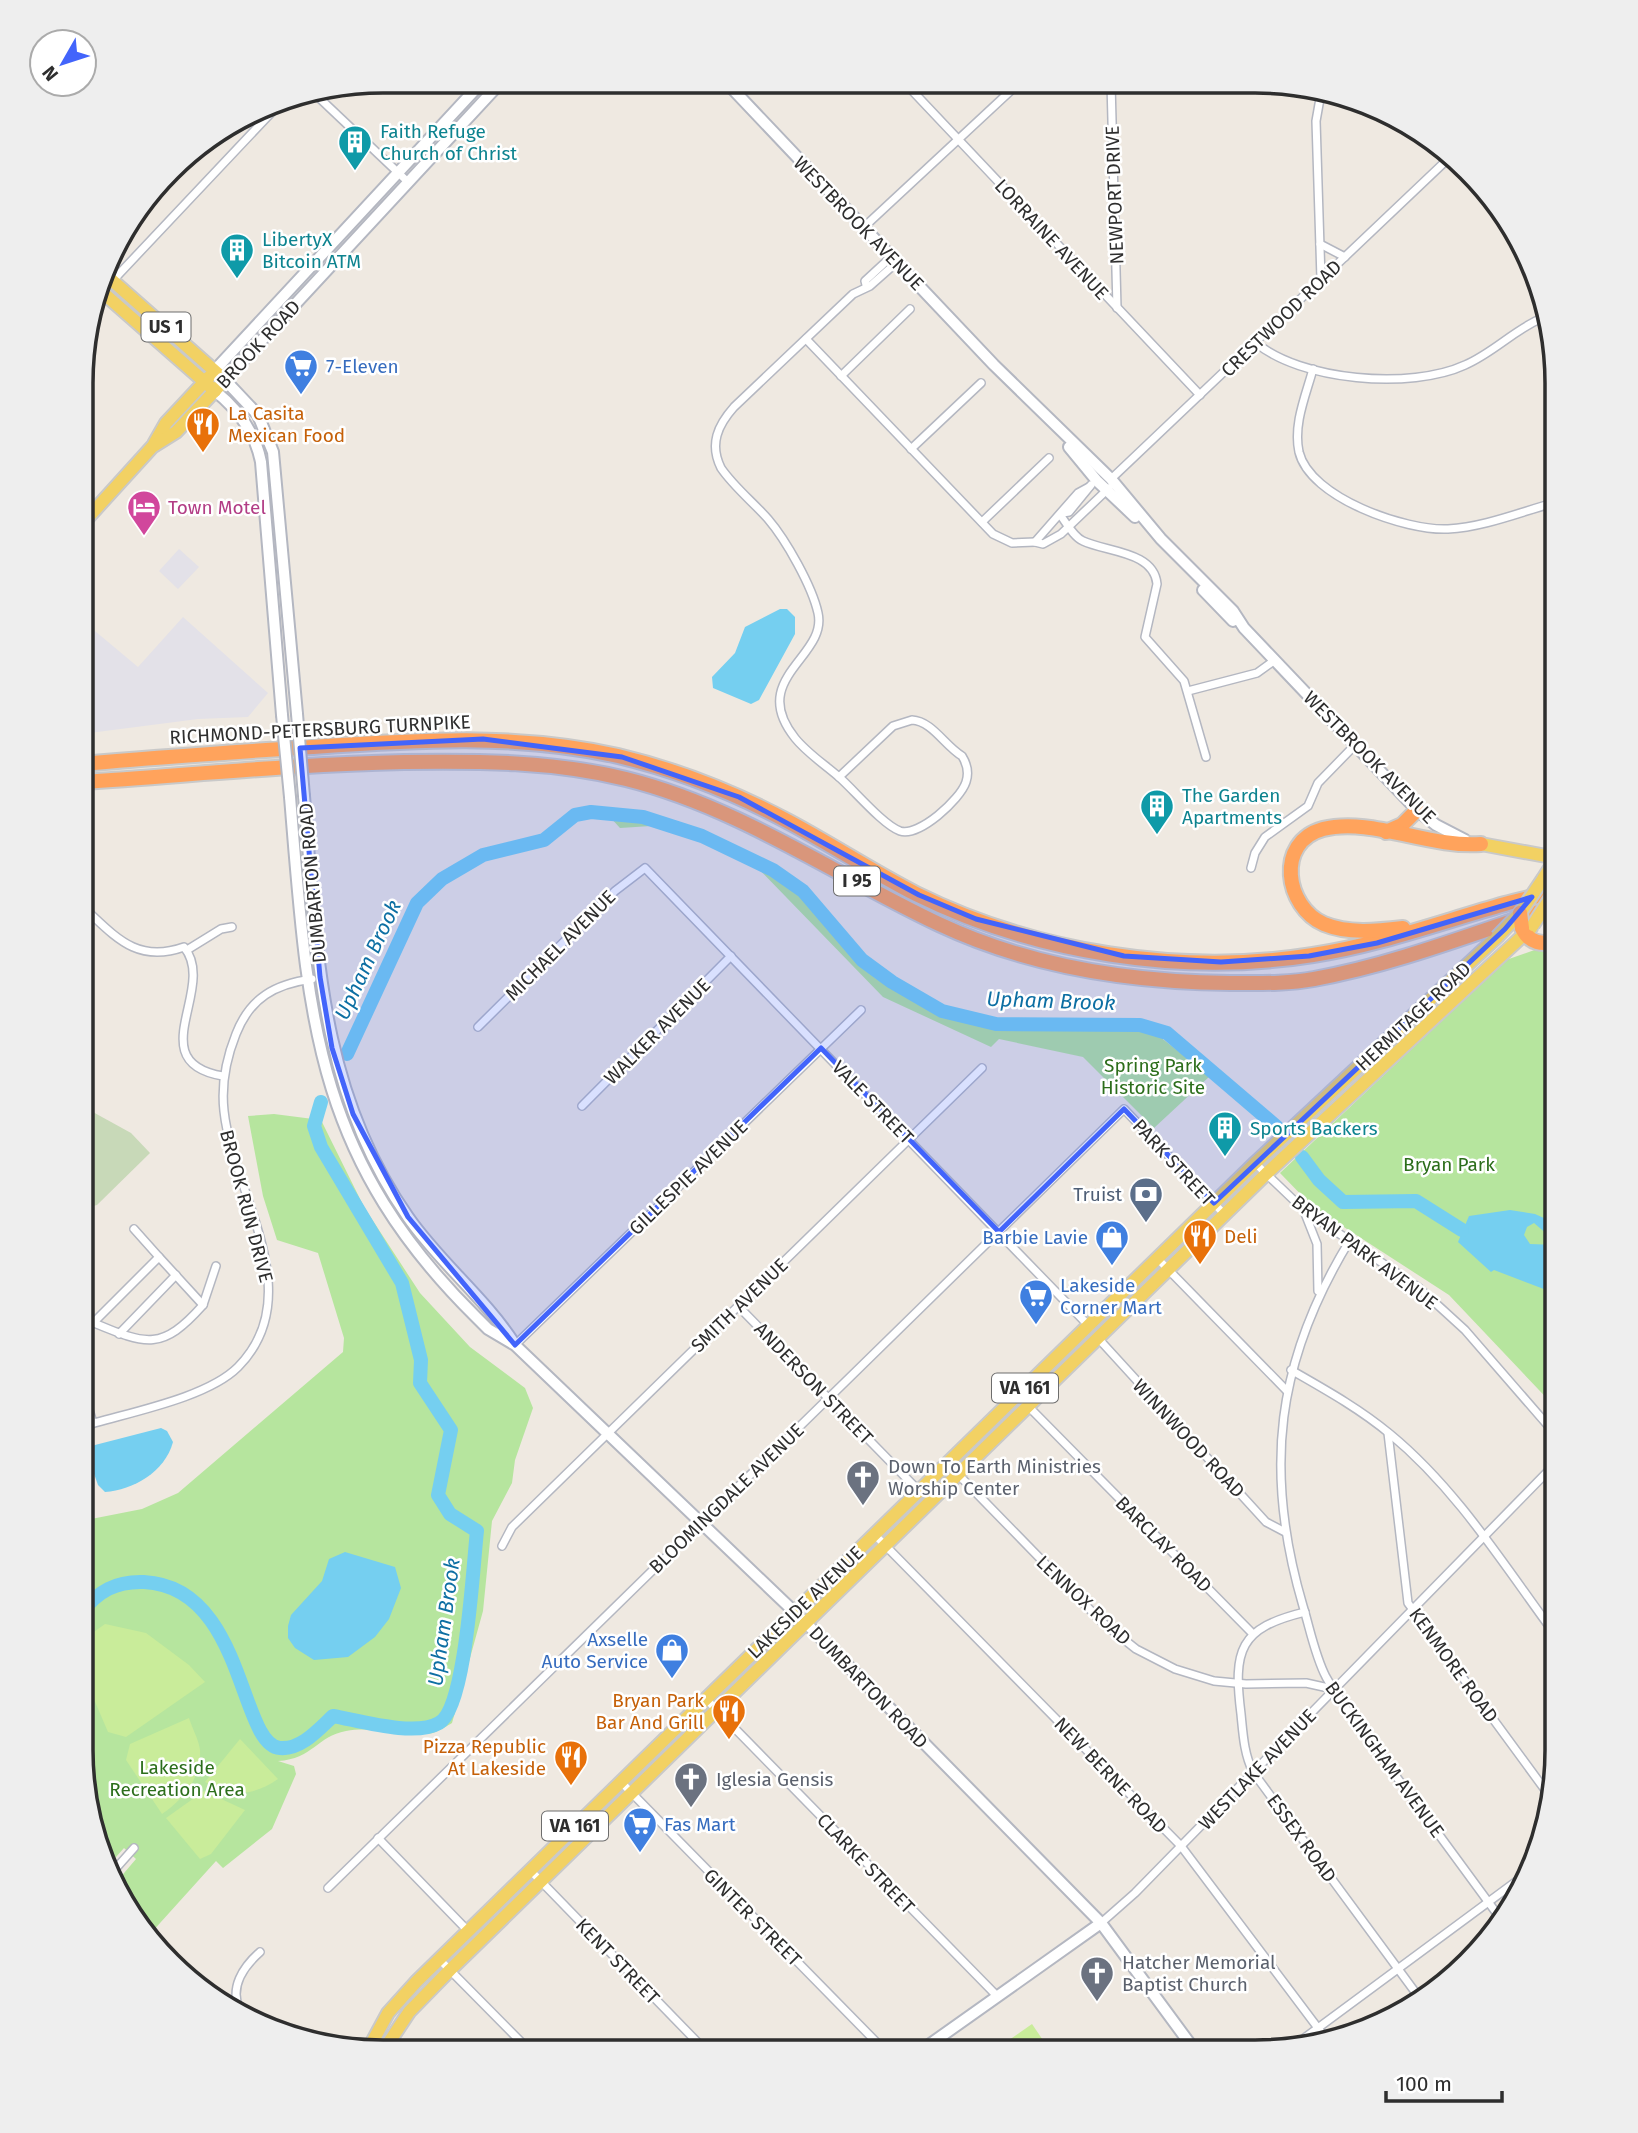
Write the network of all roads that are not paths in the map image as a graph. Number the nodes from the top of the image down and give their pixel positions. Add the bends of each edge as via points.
1 (472, 93) edge
2 (491, 93) edge
3 (735, 93) edge
4 (914, 93) edge
5 (1008, 93) edge
6 (1111, 93) edge
7 (321, 100) edge
8 (1320, 100) edge
9 (265, 118) edge
10 (959, 140) junction
11 (1444, 163) edge
12 (398, 173) junction
13 (408, 182) junction
14 (863, 228) junction
15 (1320, 244) junction
16 (1345, 257) junction
17 (894, 260) junction
18 (115, 272) edge
19 (1321, 279) junction
20 (112, 280) edge
21 (106, 296) edge
22 (1117, 308) junction
23 (910, 309) dead end
24 (1538, 320) edge
25 (806, 339) junction
26 (1255, 342) junction
27 (1313, 369) junction
28 (220, 375) junction
29 (841, 376) junction
30 (204, 382) junction
31 (981, 383) dead end
32 (215, 390) junction
33 (1200, 395) junction
34 (152, 447) junction
35 (911, 449) junction
36 (1049, 458) dead end
37 (1104, 482) junction
38 (1545, 505) edge
39 (93, 512) edge
40 (1062, 515) junction
41 (982, 522) junction
42 (1069, 527) junction
43 (1035, 542) junction
44 (1275, 660) junction
45 (1188, 691) junction
46 (1355, 745) junction
47 (1206, 757) dead end
48 (93, 763) edge
49 (150, 777) junction
50 (839, 777) junction
51 (93, 781) edge
52 (93, 788) edge
53 (1417, 810) junction
54 (1385, 832) junction
55 (1481, 844) junction
56 (1545, 856) edge
57 (645, 868) joint
58 (1251, 868) dead end
59 (1545, 876) edge
60 (1545, 893) edge
61 (1545, 905) edge
62 (1545, 910) edge
63 (1520, 913) junction
64 (93, 915) edge
65 (1456, 919) junction
66 (232, 927) dead end
67 (1527, 929) junction
68 (1545, 943) edge
69 (187, 950) junction
70 (731, 956) junction
71 (320, 977) junction
72 (306, 979) junction
73 (861, 1010) dead end
74 (478, 1027) dead end
75 (821, 1048) junction
76 (982, 1068) dead end
77 (223, 1076) junction
78 (582, 1106) dead end
79 (1124, 1109) joint
80 (909, 1139) junction
81 (1255, 1163) junction
82 (1266, 1174) junction
83 (1213, 1203) junction
84 (1303, 1209) junction
85 (1224, 1214) junction
86 (134, 1229) dead end
87 (999, 1232) junction
88 (1350, 1240) junction
89 (159, 1257) junction
90 (1157, 1258) junction
91 (216, 1266) dead end
92 (1168, 1270) junction
93 (176, 1275) junction
94 (1317, 1295) junction
95 (202, 1304) junction
96 (738, 1306) junction
97 (94, 1323) joint
98 (1088, 1325) junction
99 (119, 1334) junction
100 (1098, 1338) junction
101 (515, 1345) junction
102 (1291, 1370) junction
103 (1287, 1391) junction
104 (1020, 1392) junction
105 (828, 1398) junction
106 (1028, 1406) junction
107 (1545, 1422) edge
108 (93, 1423) edge
109 (1388, 1433) junction
110 (608, 1435) junction
111 (947, 1464) junction
112 (1545, 1474) edge
113 (958, 1475) junction
114 (919, 1491) junction
115 (699, 1524) junction
116 (1285, 1532) junction
117 (874, 1534) junction
118 (1483, 1537) junction
119 (885, 1545) junction
120 (502, 1546) dead end
121 (1412, 1610) junction
122 (1305, 1612) junction
123 (794, 1613) junction
124 (1545, 1621) edge
125 (806, 1623) junction
126 (1252, 1633) junction
127 (1237, 1683) junction
128 (1334, 1690) junction
129 (706, 1699) junction
130 (717, 1710) junction
131 (1253, 1772) junction
132 (621, 1782) junction
133 (1543, 1787) edge
134 (631, 1793) junction
135 (378, 1838) junction
136 (1181, 1846) junction
137 (134, 1848) dead end
138 (118, 1866) edge
139 (530, 1870) junction
140 (541, 1881) junction
141 (1511, 1885) edge
142 (328, 1888) dead end
143 (1488, 1902) junction
144 (1495, 1912) edge
145 (1101, 1923) junction
146 (467, 1931) junction
147 (260, 1952) dead end
148 (439, 1959) junction
149 (1398, 1969) junction
150 (450, 1970) junction
151 (1415, 1992) edge
152 (998, 1997) junction
153 (237, 2000) edge
154 (1318, 2028) junction
155 (1321, 2032) edge
156 (1308, 2036) edge
157 (374, 2040) edge
158 (391, 2040) edge
159 (518, 2040) edge
160 (695, 2040) edge
161 (873, 2040) edge
162 (936, 2040) edge
163 (1187, 2040) edge

1 - 12 main road, BROOK ROAD
2 - 13 main road, BROOK ROAD
3 - 14 main road, WESTBROOK AVENUE
4 - 10 street, LORRAINE AVENUE
5 - 10 street
6 - 22 street, NEWPORT DRIVE
7 - 12 street
8 - 15 street via 1316,121
9 - 18 street
10 - 14 street
10 - 22 street, LORRAINE AVENUE
11 - 16 street, CRESTWOOD ROAD
12 - 13 street
12 - 28 main road, BROOK ROAD
13 - 28 main road, BROOK ROAD
14 - 17 main road, WESTBROOK AVENUE
15 - 16 street
15 - 19 street
16 - 19 street, CRESTWOOD ROAD
17 - 25 street via 873,284 866,285
17 - 37 main road, WESTBROOK AVENUE
19 - 26 street, CRESTWOOD ROAD
20 - 28 main road, US 1
21 - 30 main road, US 1
22 - 33 street, LORRAINE AVENUE
23 - 29 street, WESTBROOK AVENUE
24 - 27 street via 1472,362 1428,377 1387,380
25 - 29 street
25 - 50 street via 724,418 716,450 726,475 779,532 816,608 817,634 786,677 781,705 793,736
26 - 27 street via 1278,359
26 - 33 street, CRESTWOOD ROAD
27 - 38 street via 1299,413 1303,461 1318,479 1362,509 1433,529 1465,526
28 - 30 main road, BROOK ROAD
28 - 32 main road, BROOK ROAD
28 - 71 main road, DUMBARTON ROAD, bridge via 258,415 273,452
29 - 35 street
30 - 32 main road
30 - 34 main road, BROOK ROAD
31 - 35 street
32 - 34 main road, BROOK ROAD via 176,432
32 - 72 main road, DUMBARTON ROAD, bridge via 245,421 258,448
33 - 37 street, CRESTWOOD ROAD
34 - 39 main road, BROOK ROAD
35 - 41 street
36 - 41 street
37 - 40 street via 1083,488
37 - 42 street
37 - 44 main road, WESTBROOK AVENUE via 1233,611
40 - 42 street
40 - 43 street
41 - 43 street via 1002,540
42 - 43 street via 1043,544
42 - 45 street via 1081,541 1136,557 1154,574 1158,582 1145,637 1181,675
44 - 45 street via 1257,673
44 - 46 main road, WESTBROOK AVENUE
45 - 47 street
46 - 53 main road, WESTBROOK AVENUE
46 - 58 street via 1318,783 1308,806 1265,837
48 - 65 highway, RICHMOND-PETERSBURG TURNPIKE / I 95 via 423,740 496,740 585,749 674,772 739,797 911,891 976,919 1124,956 1221,962 1309,956 1377,943
49 - 51 highway, RICHMOND-PETERSBURG TURNPIKE / I 95
49 - 52 highway
49 - 62 highway, RICHMOND-PETERSBURG TURNPIKE / I 95 via 317,764 500,761 629,780 735,817 942,925 1014,953 1081,970 1173,983 1311,980
50 - 50 street via 893,726 906,720 923,722 967,765 965,785 918,830 897,830
53 - 54 highway via 1402,825
53 - 55 main road, WESTBROOK AVENUE via 1455,837
54 - 55 highway via 1459,846
54 - 65 highway via 1346,826 1311,834 1291,860 1292,889 1298,902 1323,923 1347,931 1389,930
55 - 56 main road, WESTBROOK AVENUE
57 - 70 street, VALE STREET
57 - 74 street, MICHAEL AVENUE via 615,891
59 - 63 main road, HERMITAGE ROAD / VA 161, bridge
60 - 65 highway, RICHMOND-PETERSBURG TURNPIKE / I 95
61 - 67 main road, HERMITAGE ROAD / VA 161, bridge
63 - 67 highway, bridge
63 - 81 main road, HERMITAGE ROAD / VA 161, bridge
64 - 69 street via 135,949 159,954
66 - 69 street
67 - 68 highway
67 - 82 main road, HERMITAGE ROAD / VA 161
69 - 77 street via 194,992 181,1031 185,1050 204,1071
70 - 75 street, VALE STREET
70 - 78 street, WALKER AVENUE
71 - 72 street, BROOK RUN DRIVE
71 - 101 main road, DUMBARTON ROAD via 344,1090 377,1166 432,1248 498,1319
72 - 77 street, BROOK RUN DRIVE via 268,991 251,1006 228,1053
72 - 101 main road, DUMBARTON ROAD via 326,1074 346,1133 371,1184 436,1276 488,1329
73 - 75 street, GILLESPIE AVENUE
75 - 80 street, VALE STREET
75 - 101 street, GILLESPIE AVENUE
76 - 80 street, SMITH AVENUE
77 - 108 street, BROOK RUN DRIVE via 225,1118 268,1273 270,1303 261,1335 237,1368 211,1387
79 - 83 street, PARK STREET
79 - 87 street, BLOOMINGDALE AVENUE
80 - 87 street, VALE STREET
80 - 96 street, SMITH AVENUE
81 - 82 street, BRYAN PARK AVENUE
81 - 83 main road, LAKESIDE AVENUE / VA 161
82 - 84 street, BRYAN PARK AVENUE
82 - 85 main road, LAKESIDE AVENUE / VA 161
83 - 85 street, PARK STREET
83 - 90 main road, LAKESIDE AVENUE / VA 161
84 - 88 street, BRYAN PARK AVENUE
84 - 94 street, BUCKINGHAM AVENUE via 1317,1244
85 - 92 main road, LAKESIDE AVENUE / VA 161
86 - 89 street
87 - 98 street, VALE STREET
87 - 105 street, BLOOMINGDALE AVENUE
88 - 94 street, BUCKINGHAM AVENUE
88 - 107 street, BRYAN PARK AVENUE via 1419,1288 1465,1330
89 - 93 street
89 - 97 street
90 - 92 street
90 - 98 main road, LAKESIDE AVENUE / VA 161
91 - 95 street
92 - 100 main road, LAKESIDE AVENUE / VA 161
92 - 103 street
93 - 95 street
93 - 99 street
94 - 102 street, BUCKINGHAM AVENUE
95 - 99 street via 174,1333 136,1341
96 - 105 street, ANDERSON STREET
96 - 110 street, SMITH AVENUE
97 - 99 street
98 - 100 street, VALE STREET
98 - 104 main road, LAKESIDE AVENUE / VA 161
100 - 106 main road, LAKESIDE AVENUE / VA 161
100 - 116 street, WINNWOOD ROAD via 1266,1522
101 - 110 main road, DUMBARTON ROAD
102 - 103 street, BUCKINGHAM AVENUE
102 - 109 street via 1336,1395
103 - 116 street, BUCKINGHAM AVENUE via 1280,1471
104 - 106 street, BARCLAY ROAD
104 - 111 main road, LAKESIDE AVENUE / VA 161
105 - 114 street, ANDERSON STREET
105 - 115 street, BLOOMINGDALE AVENUE
106 - 113 main road, LAKESIDE AVENUE / VA 161
106 - 126 street, BARCLAY ROAD
109 - 118 street via 1442,1484
109 - 121 street, KENMORE ROAD via 1406,1594
110 - 115 main road, DUMBARTON ROAD
110 - 120 street, SMITH AVENUE via 512,1527
111 - 113 street, LENNOX ROAD
111 - 114 main road, LAKESIDE AVENUE / VA 161
112 - 118 street, WESTLAKE AVENUE
113 - 119 main road, LAKESIDE AVENUE / VA 161
113 - 127 street, LENNOX ROAD via 1102,1622 1136,1649 1194,1676
114 - 117 main road, LAKESIDE AVENUE / VA 161
115 - 123 main road, DUMBARTON ROAD
115 - 135 street, BLOOMINGDALE AVENUE
116 - 122 street, BUCKINGHAM AVENUE
117 - 119 street, NEW BERNE ROAD
117 - 123 main road, LAKESIDE AVENUE / VA 161
118 - 121 street, WESTLAKE AVENUE
118 - 124 street
119 - 125 main road, LAKESIDE AVENUE / VA 161
119 - 136 street, NEW BERNE ROAD
121 - 128 street, WESTLAKE AVENUE
121 - 133 street, KENMORE ROAD
122 - 126 street
122 - 128 street, BUCKINGHAM AVENUE via 1324,1674
123 - 125 main road, DUMBARTON ROAD
123 - 129 main road, LAKESIDE AVENUE / VA 161
125 - 130 main road, LAKESIDE AVENUE / VA 161
125 - 145 main road, DUMBARTON ROAD
126 - 127 street, ESSEX ROAD via 1240,1654
127 - 128 street, LENNOX ROAD via 1306,1683
127 - 131 street, ESSEX ROAD via 1245,1750
128 - 131 street, WESTLAKE AVENUE
128 - 143 street, BUCKINGHAM AVENUE
129 - 130 street, CLARKE STREET
129 - 132 main road, LAKESIDE AVENUE / VA 161
130 - 134 main road, LAKESIDE AVENUE / VA 161
130 - 152 street, CLARKE STREET
131 - 136 street, WESTLAKE AVENUE
131 - 149 street, ESSEX ROAD
132 - 134 street, GINTER STREET
132 - 139 main road, LAKESIDE AVENUE / VA 161
134 - 140 main road, LAKESIDE AVENUE / VA 161
134 - 161 street, GINTER STREET
135 - 142 street, BLOOMINGDALE AVENUE
135 - 146 street
136 - 145 street, WESTLAKE AVENUE
136 - 154 street, NEW BERNE ROAD
137 - 138 street
139 - 140 street, KENT STREET
139 - 146 main road, LAKESIDE AVENUE / VA 161
140 - 150 main road, LAKESIDE AVENUE / VA 161
140 - 160 street, KENT STREET
141 - 143 street
143 - 144 street, BUCKINGHAM AVENUE
143 - 149 street
145 - 152 main road
145 - 163 main road, DUMBARTON ROAD
146 - 148 main road, LAKESIDE AVENUE / VA 161
147 - 153 street via 238,1982
148 - 150 street
148 - 157 main road, LAKESIDE AVENUE / VA 161 via 393,2006
149 - 151 street, ESSEX ROAD
149 - 154 street
150 - 158 main road, LAKESIDE AVENUE / VA 161 via 409,2012
150 - 159 street
152 - 162 main road
154 - 155 street, NEW BERNE ROAD
154 - 156 street

